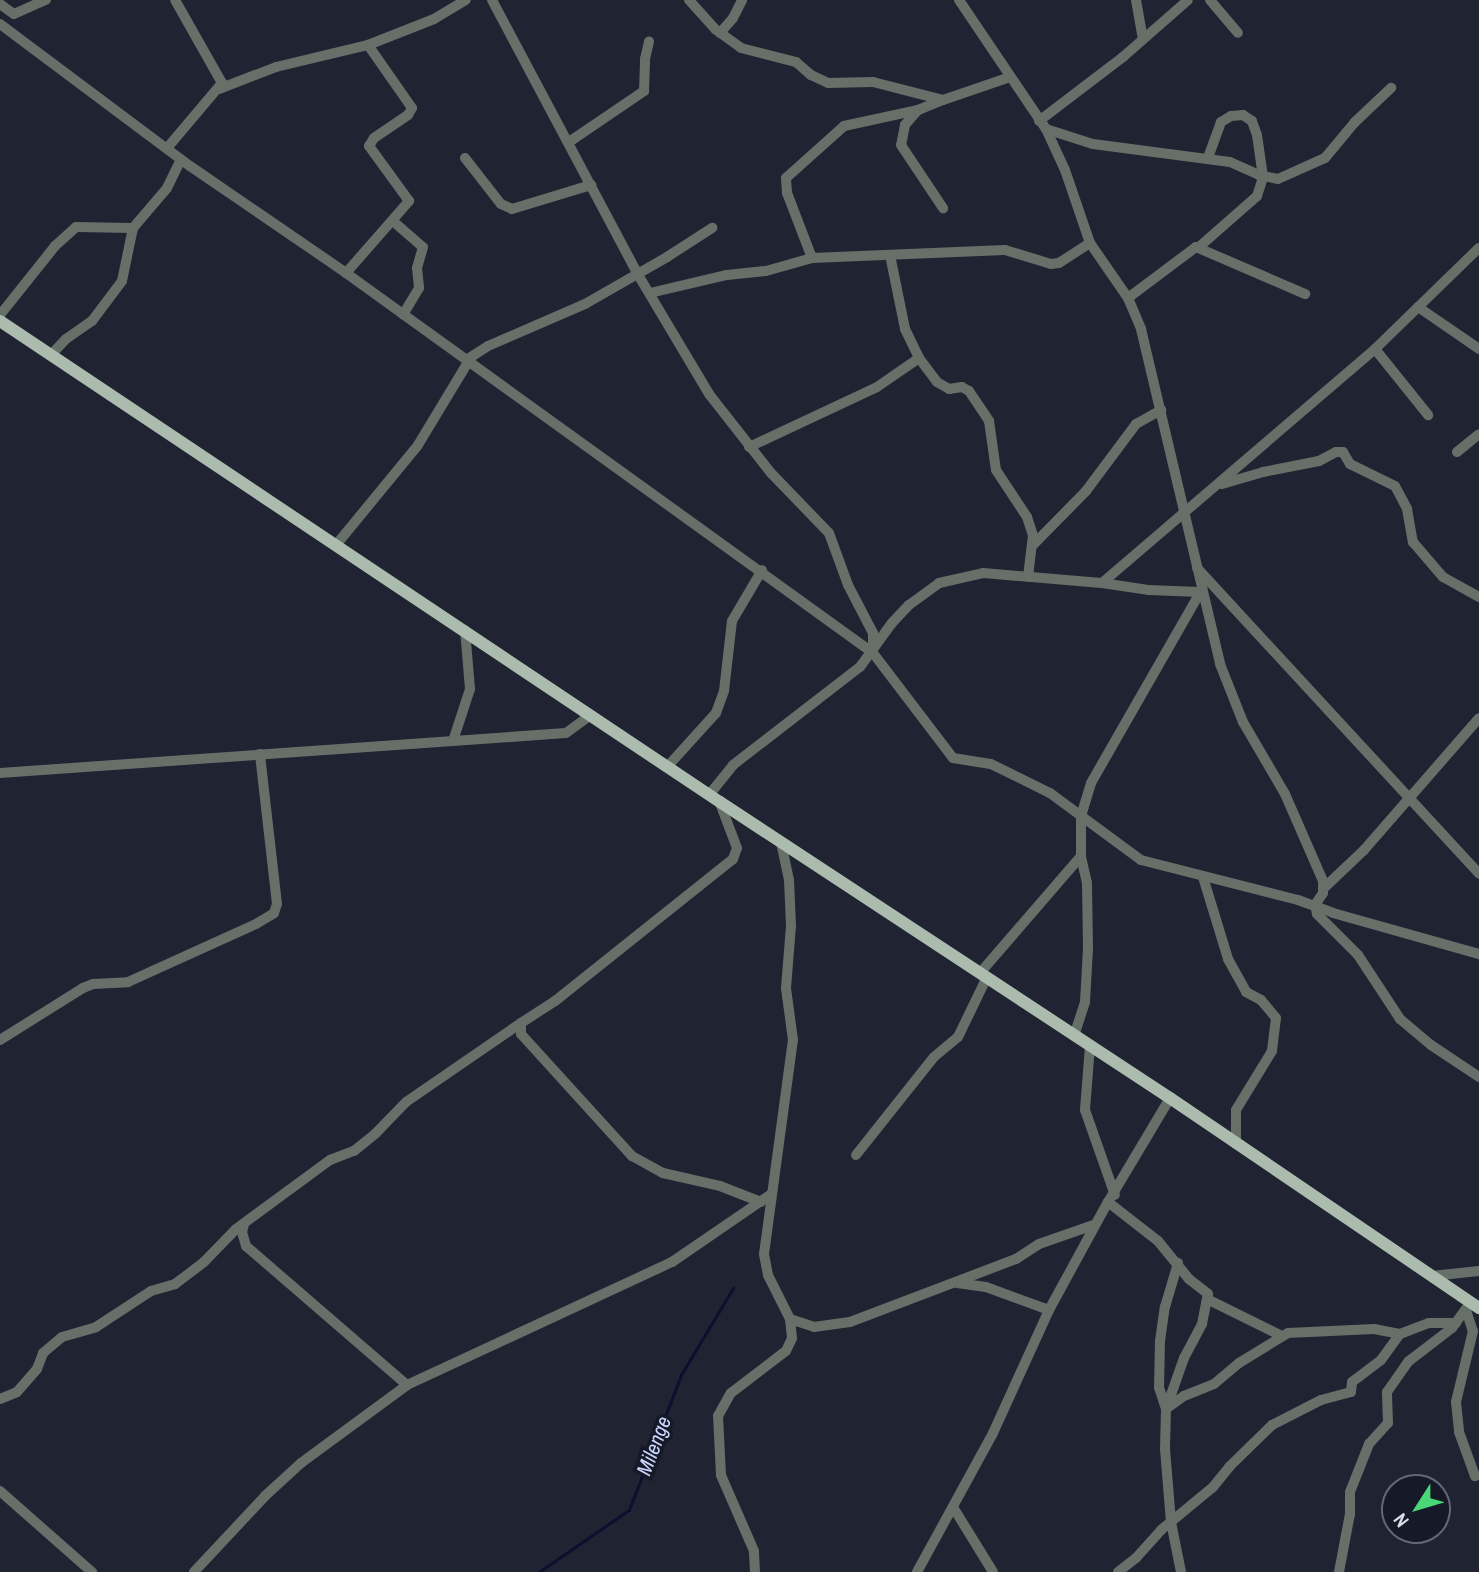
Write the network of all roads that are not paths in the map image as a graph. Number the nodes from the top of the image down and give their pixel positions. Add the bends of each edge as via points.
1 (46, 0) edge
2 (175, 0) edge
3 (466, 0) edge
4 (492, 0) edge
5 (689, 0) edge
6 (742, 0) edge
7 (959, 0) edge
8 (1136, 0) edge
9 (1188, 0) edge
10 (1210, 0) edge
11 (0, 4) edge
12 (14, 14) junction
13 (3, 26) edge
14 (720, 33) junction
15 (1238, 33) dead end
16 (1143, 39) junction
17 (649, 41) dead end
18 (368, 45) junction
19 (1010, 77) junction
20 (1391, 88) dead end
21 (219, 89) junction
22 (943, 100) junction
23 (918, 110) junction
24 (1043, 125) junction
25 (569, 142) junction
26 (168, 147) junction
27 (465, 158) dead end
28 (1208, 158) junction
29 (181, 159) junction
30 (1263, 177) junction
31 (590, 185) junction
32 (943, 208) dead end
33 (394, 222) junction
34 (133, 228) junction
35 (712, 228) dead end
36 (1090, 243) junction
37 (1199, 247) junction
38 (1479, 248) edge
39 (890, 255) junction
40 (812, 258) junction
41 (346, 273) junction
42 (637, 273) junction
43 (650, 292) junction
44 (1305, 294) dead end
45 (1128, 298) junction
46 (1418, 307) junction
47 (0, 315) edge
48 (403, 315) junction
49 (0, 321) edge
50 (1375, 349) junction
51 (1479, 349) edge
52 (51, 355) junction
53 (919, 359) junction
54 (470, 362) junction
55 (1161, 410) junction
56 (1428, 415) dead end
57 (1479, 434) edge
58 (749, 447) junction
59 (1457, 452) dead end
60 (1219, 485) junction
61 (1184, 515) junction
62 (336, 545) junction
63 (1033, 545) junction
64 (1196, 568) junction
65 (762, 570) junction
66 (1028, 577) junction
67 (1102, 583) junction
68 (1201, 591) junction
69 (1479, 597) edge
70 (465, 630) junction
71 (873, 653) junction
72 (591, 715) junction
73 (1479, 719) edge
74 (453, 741) junction
75 (261, 754) junction
76 (667, 767) junction
77 (0, 773) edge
78 (715, 799) junction
79 (1408, 801) junction
80 (1081, 816) junction
81 (781, 843) junction
82 (1081, 856) junction
83 (1479, 874) edge
84 (1203, 877) junction
85 (1325, 887) junction
86 (1315, 905) junction
87 (1479, 954) edge
88 (984, 975) junction
89 (521, 1023) junction
90 (1074, 1036) junction
91 (0, 1040) edge
92 (1090, 1046) junction
93 (1479, 1077) edge
94 (1170, 1098) junction
95 (1236, 1144) junction
96 (856, 1155) dead end
97 (770, 1195) junction
98 (1111, 1198) junction
99 (761, 1202) junction
100 (244, 1224) junction
101 (1096, 1224) junction
102 (1178, 1263) junction
103 (1479, 1271) edge
104 (1432, 1276) junction
105 (952, 1282) junction
106 (1207, 1299) junction
107 (1474, 1306) edge
108 (1049, 1310) junction
109 (790, 1319) junction
110 (1456, 1323) junction
111 (1400, 1334) junction
112 (1282, 1336) junction
113 (407, 1385) junction
114 (0, 1399) edge
115 (1166, 1409) junction
116 (1475, 1476) dead end
117 (0, 1491) edge
118 (953, 1507) junction
119 (1171, 1522) junction
120 (92, 1572) edge
121 (194, 1572) edge
122 (755, 1572) edge
123 (916, 1572) edge
124 (993, 1572) edge
125 (1118, 1572) edge
126 (1181, 1572) edge
127 (1339, 1572) edge

1 - 12 street
2 - 21 street via 220,75
3 - 18 street via 434,19
4 - 25 street
5 - 14 street
6 - 14 street
7 - 19 street
8 - 16 street
9 - 16 street
10 - 15 street
11 - 12 street
12 - 13 street
13 - 26 street
14 - 22 street via 741,48 796,62 819,80 873,82
16 - 24 street
17 - 25 street via 644,91
18 - 21 street via 276,67
18 - 33 street via 412,108 369,142 409,201
19 - 22 street
19 - 24 street
20 - 30 street via 1318,164 1284,179
21 - 26 street
22 - 23 street
23 - 32 street via 905,125 901,145
23 - 40 street via 844,126 786,178 787,193
24 - 28 street via 1093,144
24 - 36 street via 1065,170
25 - 31 street
26 - 29 street
27 - 31 street via 501,204 512,209
28 - 30 street
28 - 30 street via 1221,122 1243,115 1252,121 1257,135
29 - 34 street via 167,188
29 - 41 street
30 - 37 street via 1257,196
31 - 42 street
33 - 41 street
33 - 48 street via 423,247 417,268 419,288
34 - 47 street via 76,227
34 - 52 street via 122,281 92,321
35 - 42 street
36 - 39 street via 1051,264 1005,250
36 - 45 street
37 - 44 street
37 - 45 street
38 - 46 street
39 - 40 street
39 - 53 street via 905,329
40 - 43 street
41 - 48 street
42 - 43 street
42 - 54 street via 584,304 488,346
43 - 58 street via 709,394
45 - 55 street
46 - 50 street
46 - 51 street
48 - 54 street
49 - 52 main road
50 - 56 street
50 - 60 street
52 - 62 main road
53 - 58 street via 877,387
53 - 63 street via 937,382 969,391 989,421 996,470 1027,517
54 - 62 street via 418,445
54 - 65 street
55 - 61 street
55 - 63 street via 1136,424 1086,491
57 - 59 street
58 - 71 street via 829,533 848,585 873,633
60 - 61 street
60 - 69 street via 1343,452 1350,464 1395,486 1407,509 1413,542 1443,577
61 - 64 street
61 - 67 street
62 - 70 main road
63 - 66 street
64 - 68 street
64 - 79 street
65 - 71 street
65 - 76 street via 740,603 730,629 724,691 716,713
66 - 67 street
66 - 71 street via 983,573 939,583 892,623
67 - 68 street
68 - 80 street via 1091,783
68 - 85 street via 1230,692 1285,794
70 - 72 main road
70 - 74 street via 470,689
71 - 78 street via 733,765
71 - 80 street via 953,758 991,764 1050,793
72 - 74 street via 566,733
72 - 76 main road
73 - 79 street
74 - 75 street
75 - 77 street
75 - 91 street via 277,904 274,913 128,982 83,988
76 - 78 main road
78 - 81 main road
78 - 89 street via 737,848 733,859
79 - 83 street
79 - 85 street
80 - 82 street
80 - 84 street via 1140,860
81 - 88 main road
81 - 97 street via 789,880 786,988 793,1040
82 - 88 street
82 - 90 street via 1087,883 1088,948 1085,1002
84 - 86 street
84 - 95 street via 1228,959 1246,992 1261,1000 1276,1018 1272,1051 1236,1110
85 - 86 street
86 - 87 street
86 - 93 street via 1321,920 1358,955 1400,1018
88 - 90 main road
88 - 96 street via 958,1037 933,1057
89 - 99 street via 524,1040 632,1156 663,1173 720,1186
89 - 100 street via 406,1102 354,1151 330,1160
90 - 92 main road
92 - 94 main road
92 - 98 street via 1085,1110
94 - 95 main road
94 - 98 street
95 - 104 main road
97 - 99 street
97 - 109 street via 765,1262
98 - 101 street
98 - 102 street
99 - 113 street via 672,1262
100 - 113 street via 246,1245
100 - 114 street via 175,1284 151,1291 101,1324 62,1337 43,1353 37,1369 18,1392
101 - 105 street
101 - 108 street
102 - 106 street via 1208,1294
102 - 115 street via 1160,1341 1159,1388
103 - 104 street
104 - 107 main road
105 - 108 street via 986,1287
105 - 109 street via 850,1322 814,1327
106 - 112 street
106 - 115 street via 1202,1324
107 - 110 street
107 - 116 street via 1473,1331 1456,1402 1459,1432
108 - 118 street via 993,1433
109 - 122 street via 792,1338 786,1352 731,1393 718,1416 721,1475 754,1551
110 - 111 street via 1429,1323
110 - 127 street via 1409,1361 1387,1392 1388,1423 1369,1444 1350,1492
111 - 112 street via 1374,1329
111 - 119 street via 1381,1360 1352,1382 1351,1392 1321,1400 1272,1425 1213,1487
112 - 115 street via 1214,1384
113 - 121 street via 292,1471
115 - 119 street
117 - 120 street
118 - 123 street
118 - 124 street
119 - 125 street
119 - 126 street

